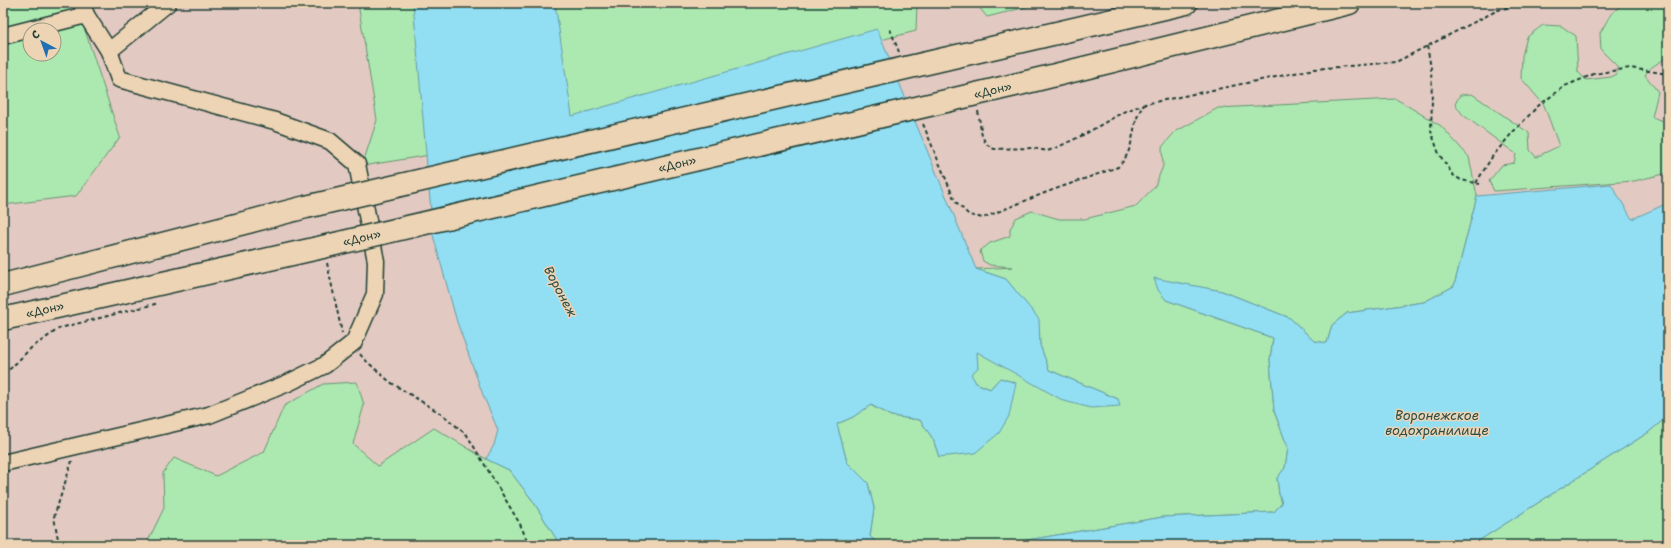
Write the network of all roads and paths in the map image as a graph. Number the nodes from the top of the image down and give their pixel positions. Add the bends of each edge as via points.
1 (168, 3) edge
2 (1186, 3) edge
3 (1349, 3) edge
4 (1524, 3) edge
5 (84, 9) edge
6 (890, 29) dead end
7 (3, 36) edge
8 (1427, 46) junction
9 (109, 51) junction
10 (899, 53) dead end
11 (1668, 74) edge
12 (1145, 104) junction
13 (977, 108) dead end
14 (922, 120) dead end
15 (1476, 183) junction
16 (1480, 184) dead end
17 (320, 255) junction
18 (3, 285) edge
19 (3, 319) edge
20 (60, 328) dead end
21 (354, 342) junction
22 (3, 373) edge
23 (76, 446) junction
24 (3, 463) edge
25 (59, 545) edge
26 (529, 545) edge

1 - 9 lane
2 - 18 highway, bridge via 306,207
3 - 17 highway, «Дон», bridge
4 - 8 path via 1498,10
5 - 7 lane
5 - 9 lane
6 - 10 path
8 - 12 path via 1396,62 1314,69
8 - 15 path via 1431,68 1431,131 1436,146 1453,175 1461,180
9 - 21 lane via 119,79 282,124 330,141 357,164 376,261 375,294
11 - 15 path via 1630,68 1594,74 1564,86 1538,106 1512,132
12 - 13 path via 1122,112 1085,134 1047,151 1033,148 994,148 986,144
12 - 14 path via 1140,110 1130,151 1118,166 983,218 969,215 955,201
15 - 16 path
17 - 19 highway, «Дон»
17 - 21 path via 341,332
20 - 22 path via 31,348
21 - 23 lane via 325,365 209,415
21 - 26 path via 363,358 390,382 443,415 467,435 520,524
23 - 24 lane
23 - 25 path via 54,517

